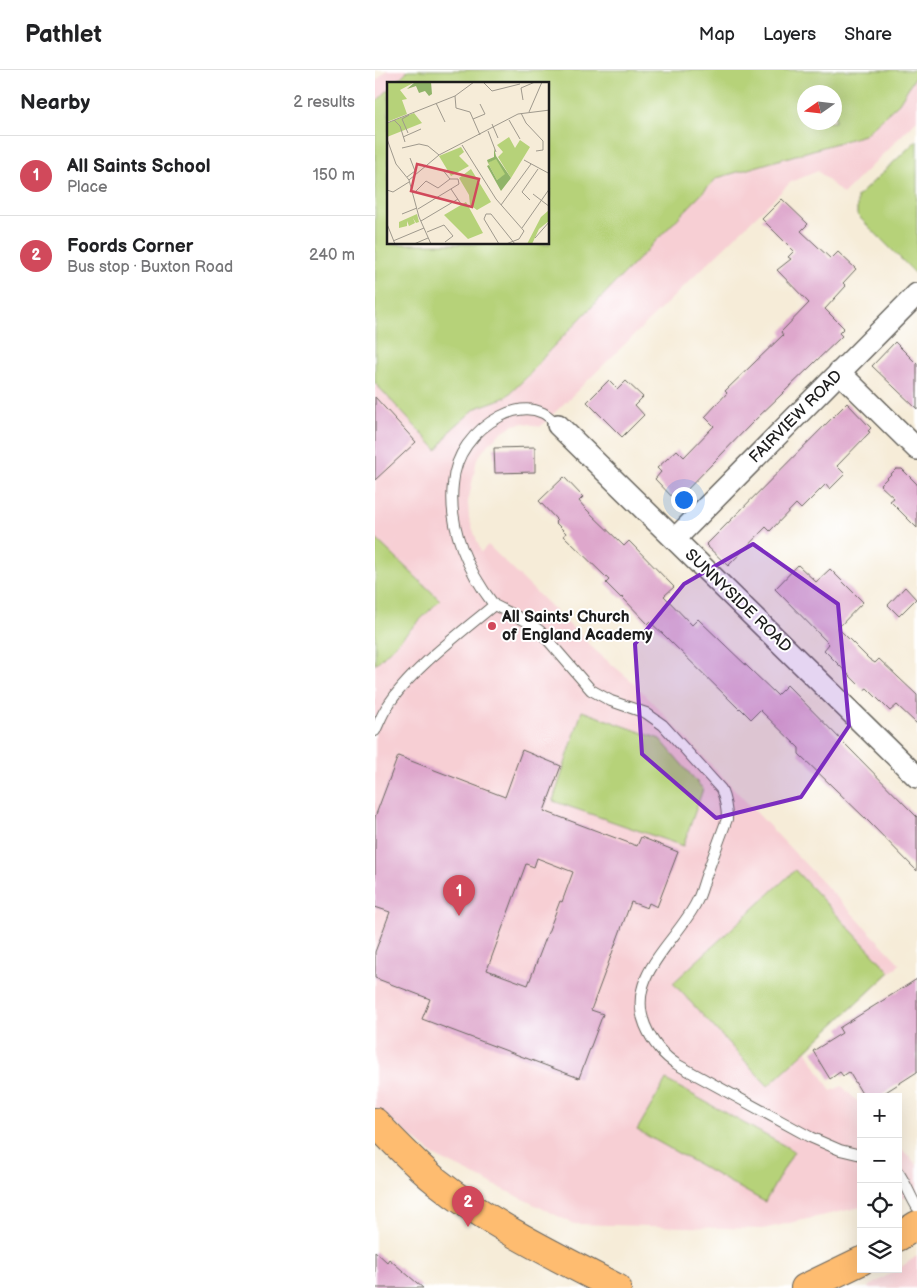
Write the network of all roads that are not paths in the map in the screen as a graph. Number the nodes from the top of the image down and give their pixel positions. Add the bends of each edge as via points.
1 (917, 294) edge
2 (839, 372) junction
3 (558, 426) joint
4 (917, 449) edge
5 (675, 540) junction
6 (494, 605) junction
7 (375, 731) edge
8 (917, 777) edge
9 (375, 1122) edge
10 (857, 1154) edge
11 (902, 1178) edge
12 (917, 1207) edge
13 (917, 1225) edge
14 (902, 1234) edge
15 (857, 1263) edge
16 (617, 1288) edge
17 (805, 1288) edge

1 - 2 street, FAIRVIEW ROAD
2 - 4 street
2 - 5 street, FAIRVIEW ROAD
3 - 5 street, SUNNYSIDE ROAD
3 - 6 lane via 533,410 508,414 475,436 460,457 453,484 453,518 468,565
5 - 8 street, SUNNYSIDE ROAD
6 - 7 lane via 404,685 387,707
6 - 10 lane via 540,631 591,690 646,713 663,725 724,797 727,819 697,901 651,967 642,989 640,1009 654,1043 678,1065 810,1137
9 - 16 highway via 414,1162 493,1221
11 - 12 lane
13 - 14 highway
15 - 17 highway

